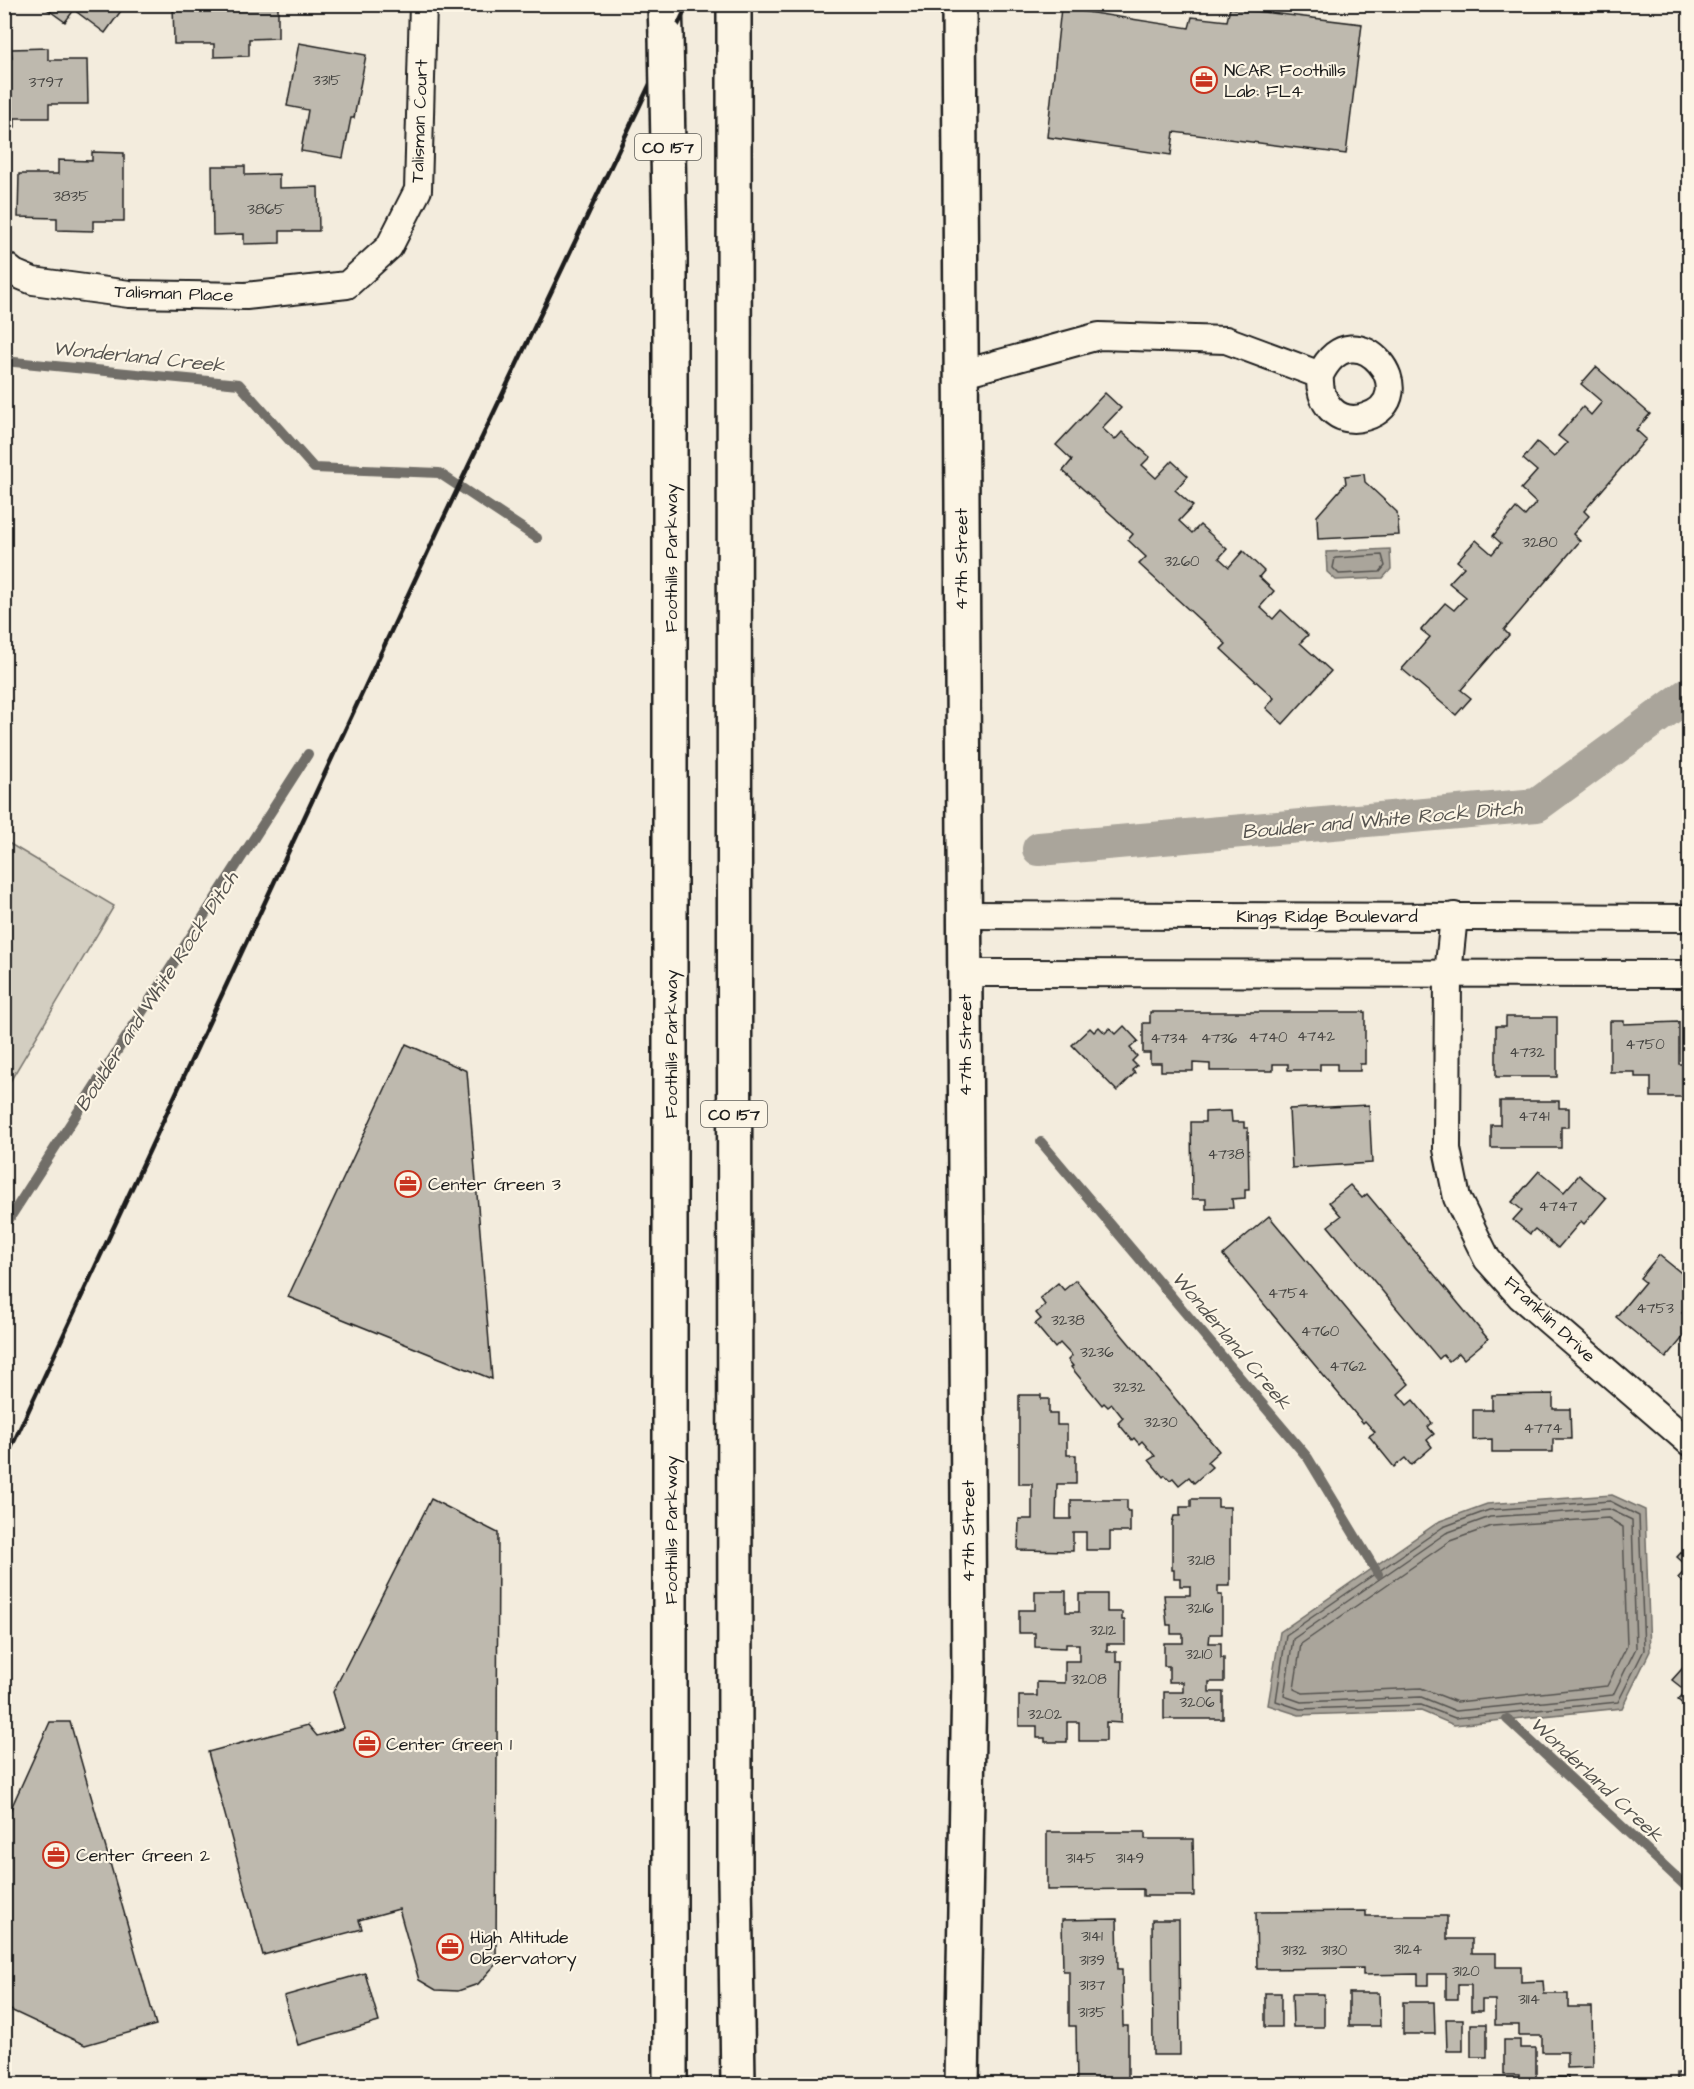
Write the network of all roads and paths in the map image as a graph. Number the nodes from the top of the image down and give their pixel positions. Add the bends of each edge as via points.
1 (423, 4) edge
2 (666, 4) edge
3 (734, 4) edge
4 (959, 4) edge
5 (4, 265) edge
6 (347, 285) joint
7 (960, 374) junction
8 (1320, 375) dead end
9 (964, 915) junction
10 (1454, 916) junction
11 (1689, 918) edge
12 (965, 973) junction
13 (1448, 974) junction
14 (1689, 974) edge
15 (1688, 1438) edge
16 (670, 2085) edge
17 (738, 2085) edge
18 (962, 2085) edge

1 - 6 street, Talisman Court via 418,190 389,247
2 - 16 main road, Foothills Parkway / CO 157, bridge via 670,259
3 - 17 main road, CO 157
4 - 7 main road, 47th Street
5 - 6 street, Talisman Place via 33,281 129,294 246,296
7 - 8 street via 1099,336 1226,340
7 - 9 main road, 47th Street
9 - 10 street, Kings Ridge Boulevard
9 - 12 main road, 47th Street
10 - 11 street, Kings Ridge Boulevard
10 - 13 street, Franklin Drive
12 - 13 street
12 - 18 main road, 47th Street via 969,1677
13 - 14 street
13 - 15 street, Franklin Drive via 1447,1149 1457,1198 1487,1259 1521,1297

